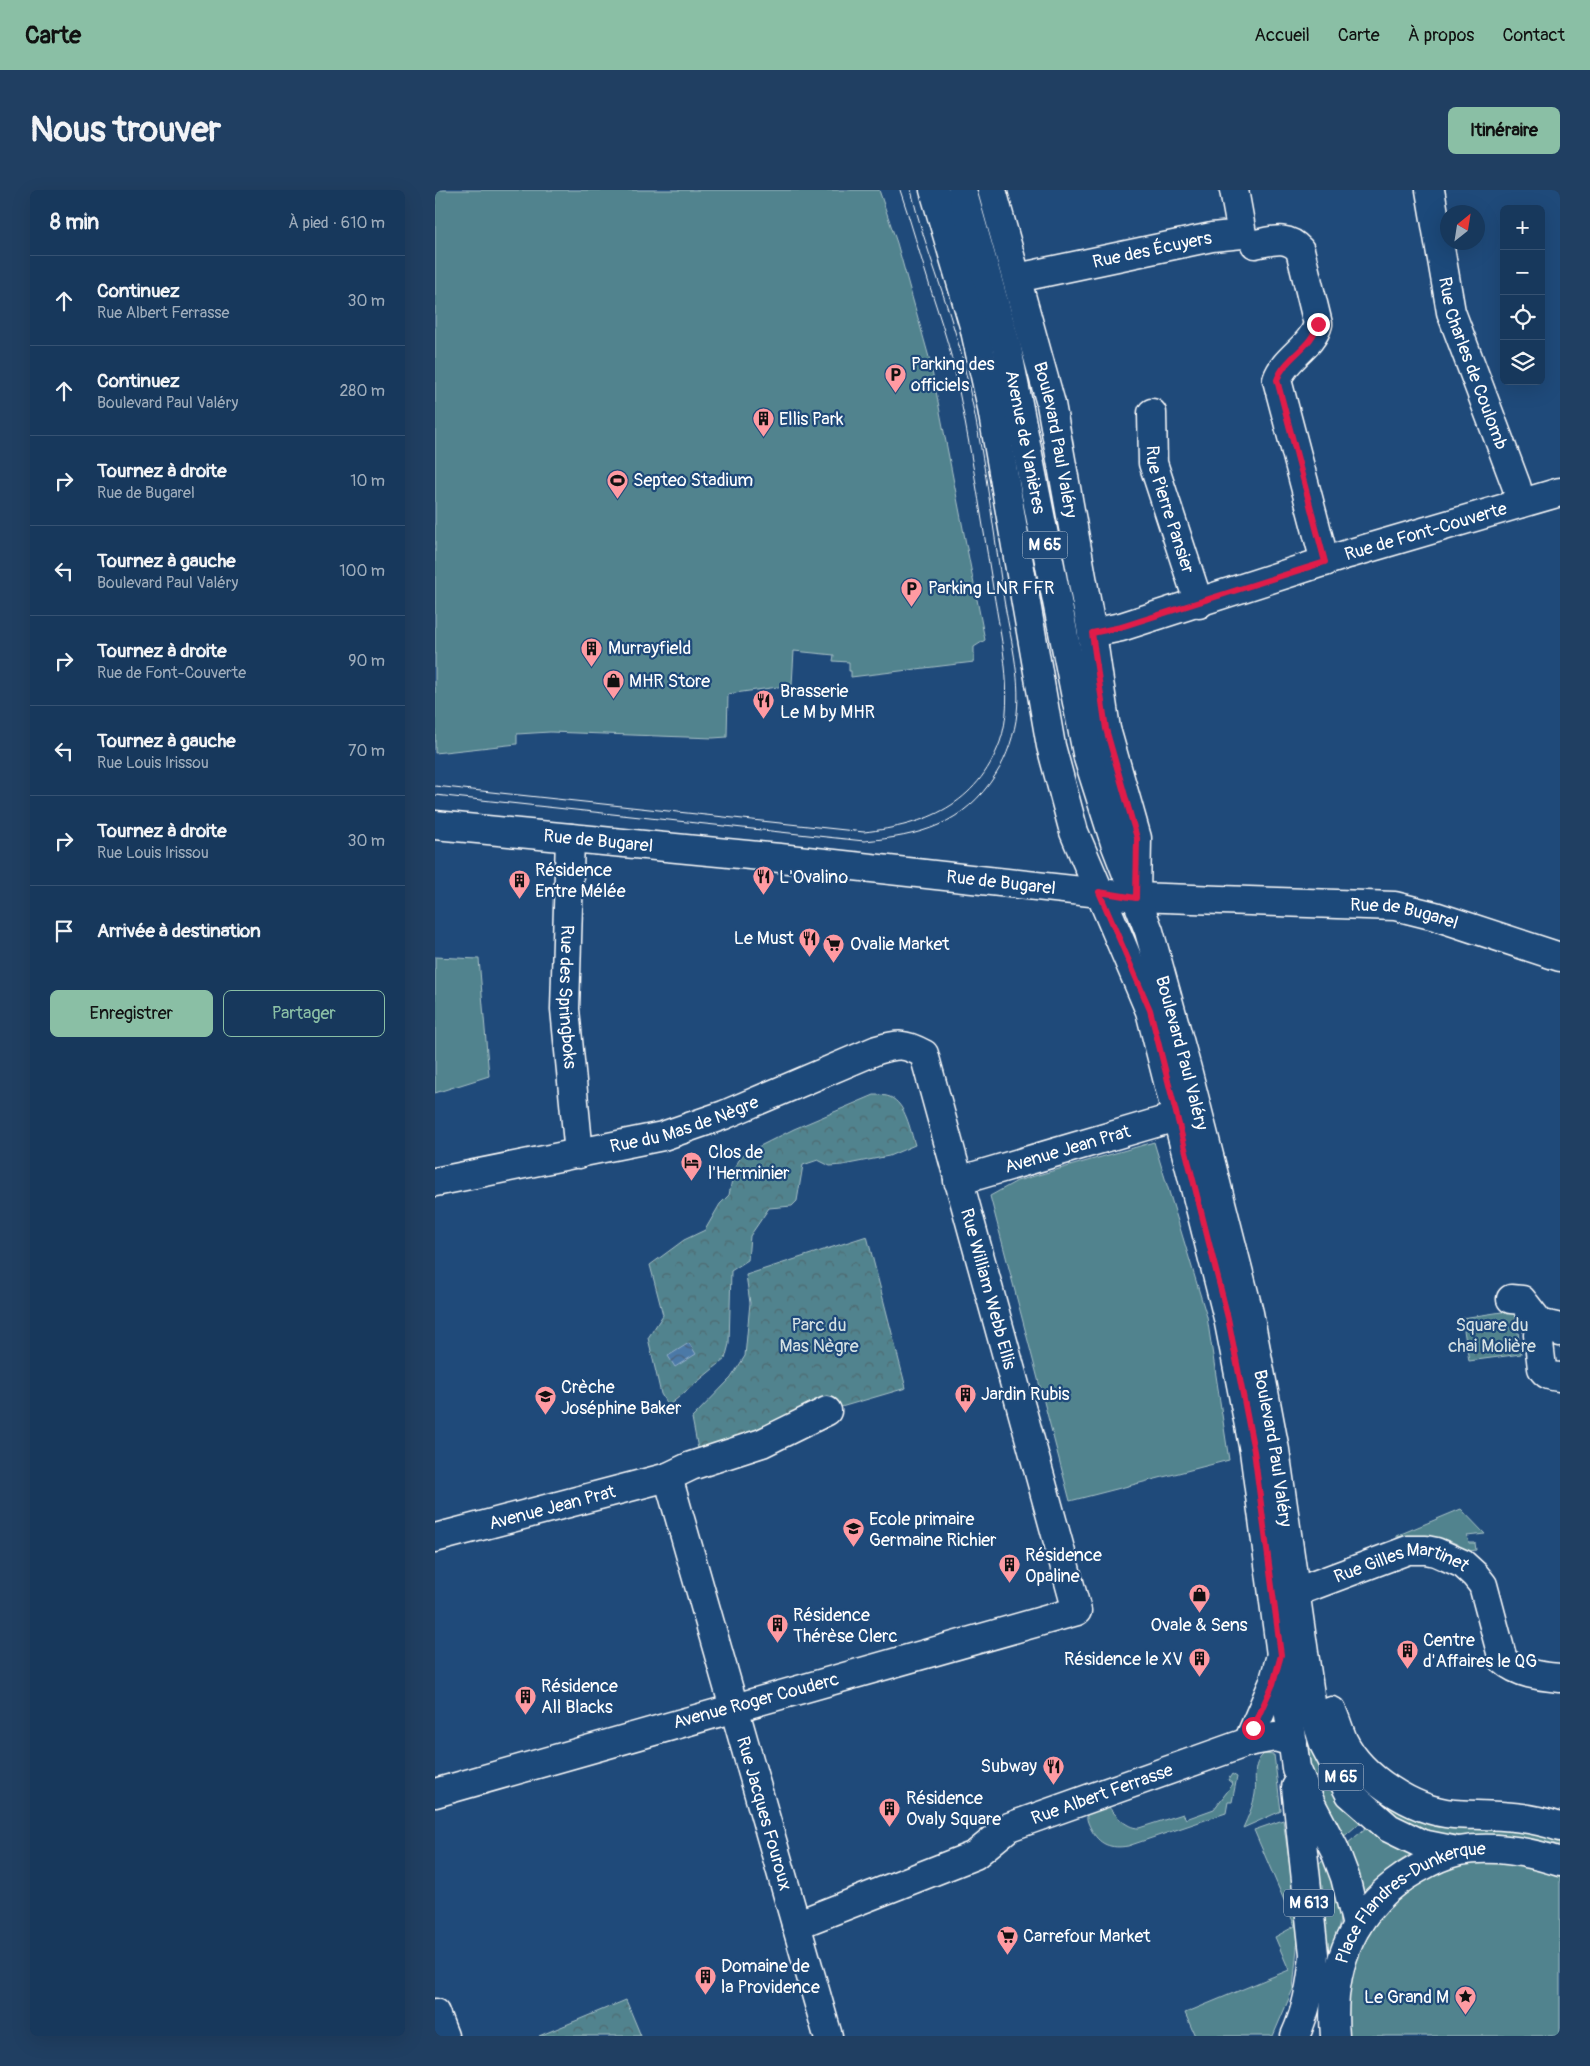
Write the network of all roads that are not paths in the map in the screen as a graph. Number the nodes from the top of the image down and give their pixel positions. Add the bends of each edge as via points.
1 (934, 190) edge
2 (962, 190) edge
3 (992, 190) edge
4 (1234, 190) edge
5 (1430, 190) edge
6 (1255, 244) dead end
7 (1017, 278) junction
8 (1152, 413) dead end
9 (1559, 498) edge
10 (1521, 503) junction
11 (1325, 562) junction
12 (1199, 604) junction
13 (1092, 633) junction
14 (435, 825) edge
15 (570, 838) junction
16 (1099, 892) junction
17 (1136, 898) junction
18 (1560, 957) edge
19 (924, 1054) joint
20 (1176, 1118) junction
21 (579, 1154) junction
22 (958, 1181) junction
23 (435, 1182) edge
24 (1511, 1299) dead end
25 (1552, 1329) edge
26 (1560, 1377) edge
27 (827, 1411) dead end
28 (668, 1477) junction
29 (435, 1538) edge
30 (1296, 1592) junction
31 (1077, 1610) joint
32 (1303, 1640) junction
33 (1281, 1655) junction
34 (1560, 1678) edge
35 (733, 1707) junction
36 (1247, 1742) junction
37 (1295, 1755) junction
38 (435, 1793) edge
39 (1560, 1827) edge
40 (1457, 1851) junction
41 (1560, 1862) edge
42 (796, 1925) junction
43 (1357, 1926) junction
44 (435, 2013) edge
45 (1330, 2028) edge
46 (444, 2036) edge
47 (828, 2036) edge
48 (1295, 2036) edge

1 - 16 street, Avenue de Vanières / M 65 via 974,326 991,403 1051,746 1074,832
2 - 17 street, Avenue de Vanières / M 65 via 1007,348 1088,758
3 - 7 street, Boulevard Paul Valéry
4 - 7 street, Rue des Écuyers via 1243,234 1212,237
5 - 10 street, Rue Charles de Coulomb via 1451,312
6 - 11 street via 1284,239 1300,250 1318,324 1316,332 1280,372 1277,380
7 - 13 street, Boulevard Paul Valéry via 1051,404
8 - 12 street, Rue Pierre Pansier via 1153,463
9 - 10 street, Rue de Font-Couverte
10 - 11 street, Rue de Font-Couverte
11 - 12 street, Rue de Font-Couverte
12 - 13 street, Rue de Font-Couverte
13 - 17 street, Boulevard Paul Valéry via 1106,729 1137,838
14 - 15 street, Rue de Bugarel
15 - 16 street, Rue de Bugarel
15 - 21 street, Rue des Springboks via 565,1009
16 - 17 street, Rue de Bugarel
16 - 20 street, Boulevard Paul Valéry / M 65 via 1150,1010
17 - 18 street, Rue de Bugarel via 1395,906
17 - 30 street, Boulevard Paul Valéry / M 65 via 1149,931 1187,1069 1249,1312 1275,1450
19 - 21 street, Rue du Mas de Nègre via 903,1044 877,1050 724,1115 663,1136
19 - 22 street, Rue William Webb Ellis
20 - 22 street, Avenue Jean Prat
20 - 33 street, Boulevard Paul Valéry / M 65 via 1228,1318 1243,1392 1257,1470
21 - 23 street, Rue du Mas de Nègre
22 - 31 street, Rue William Webb Ellis
24 - 25 street via 1522,1300
25 - 26 street via 1538,1335 1542,1368 1550,1376
27 - 28 street, Avenue Jean Prat via 762,1443 691,1466
28 - 29 street, Avenue Jean Prat
28 - 35 street, Rue Jacques Fouroux
30 - 32 street, Boulevard Paul Valéry / M 65
30 - 34 street, Rue Gilles Martinet via 1408,1550 1436,1552 1463,1564 1483,1585 1503,1660 1511,1668
31 - 35 street, Avenue Roger Couderc
32 - 39 street via 1343,1741 1368,1772 1388,1788 1431,1810 1453,1814 1521,1816
32 - 40 street, Boulevard Paul Valéry / M 65 via 1314,1710 1324,1744 1350,1794 1389,1828 1422,1844
33 - 36 street via 1273,1684
33 - 37 street, Boulevard Paul Valéry / M 65
35 - 38 street, Avenue Roger Couderc
35 - 42 street, Rue Jacques Fouroux
36 - 37 street, Rue Albert Ferrasse via 1275,1737
36 - 42 street, Rue Albert Ferrasse via 1009,1827 975,1855
37 - 43 street, Boulevard Paul Valéry / M 65 via 1311,1804 1345,1877
37 - 48 street, M 613 via 1295,1789 1314,1954 1312,1980
40 - 41 street, Place Flandres-Dunkerque via 1506,1849
40 - 43 street, Place Flandres-Dunkerque via 1406,1876 1376,1901
42 - 47 street, Rue Jacques Fouroux
43 - 45 street, Place Flandres-Dunkerque via 1339,1967
44 - 46 street

